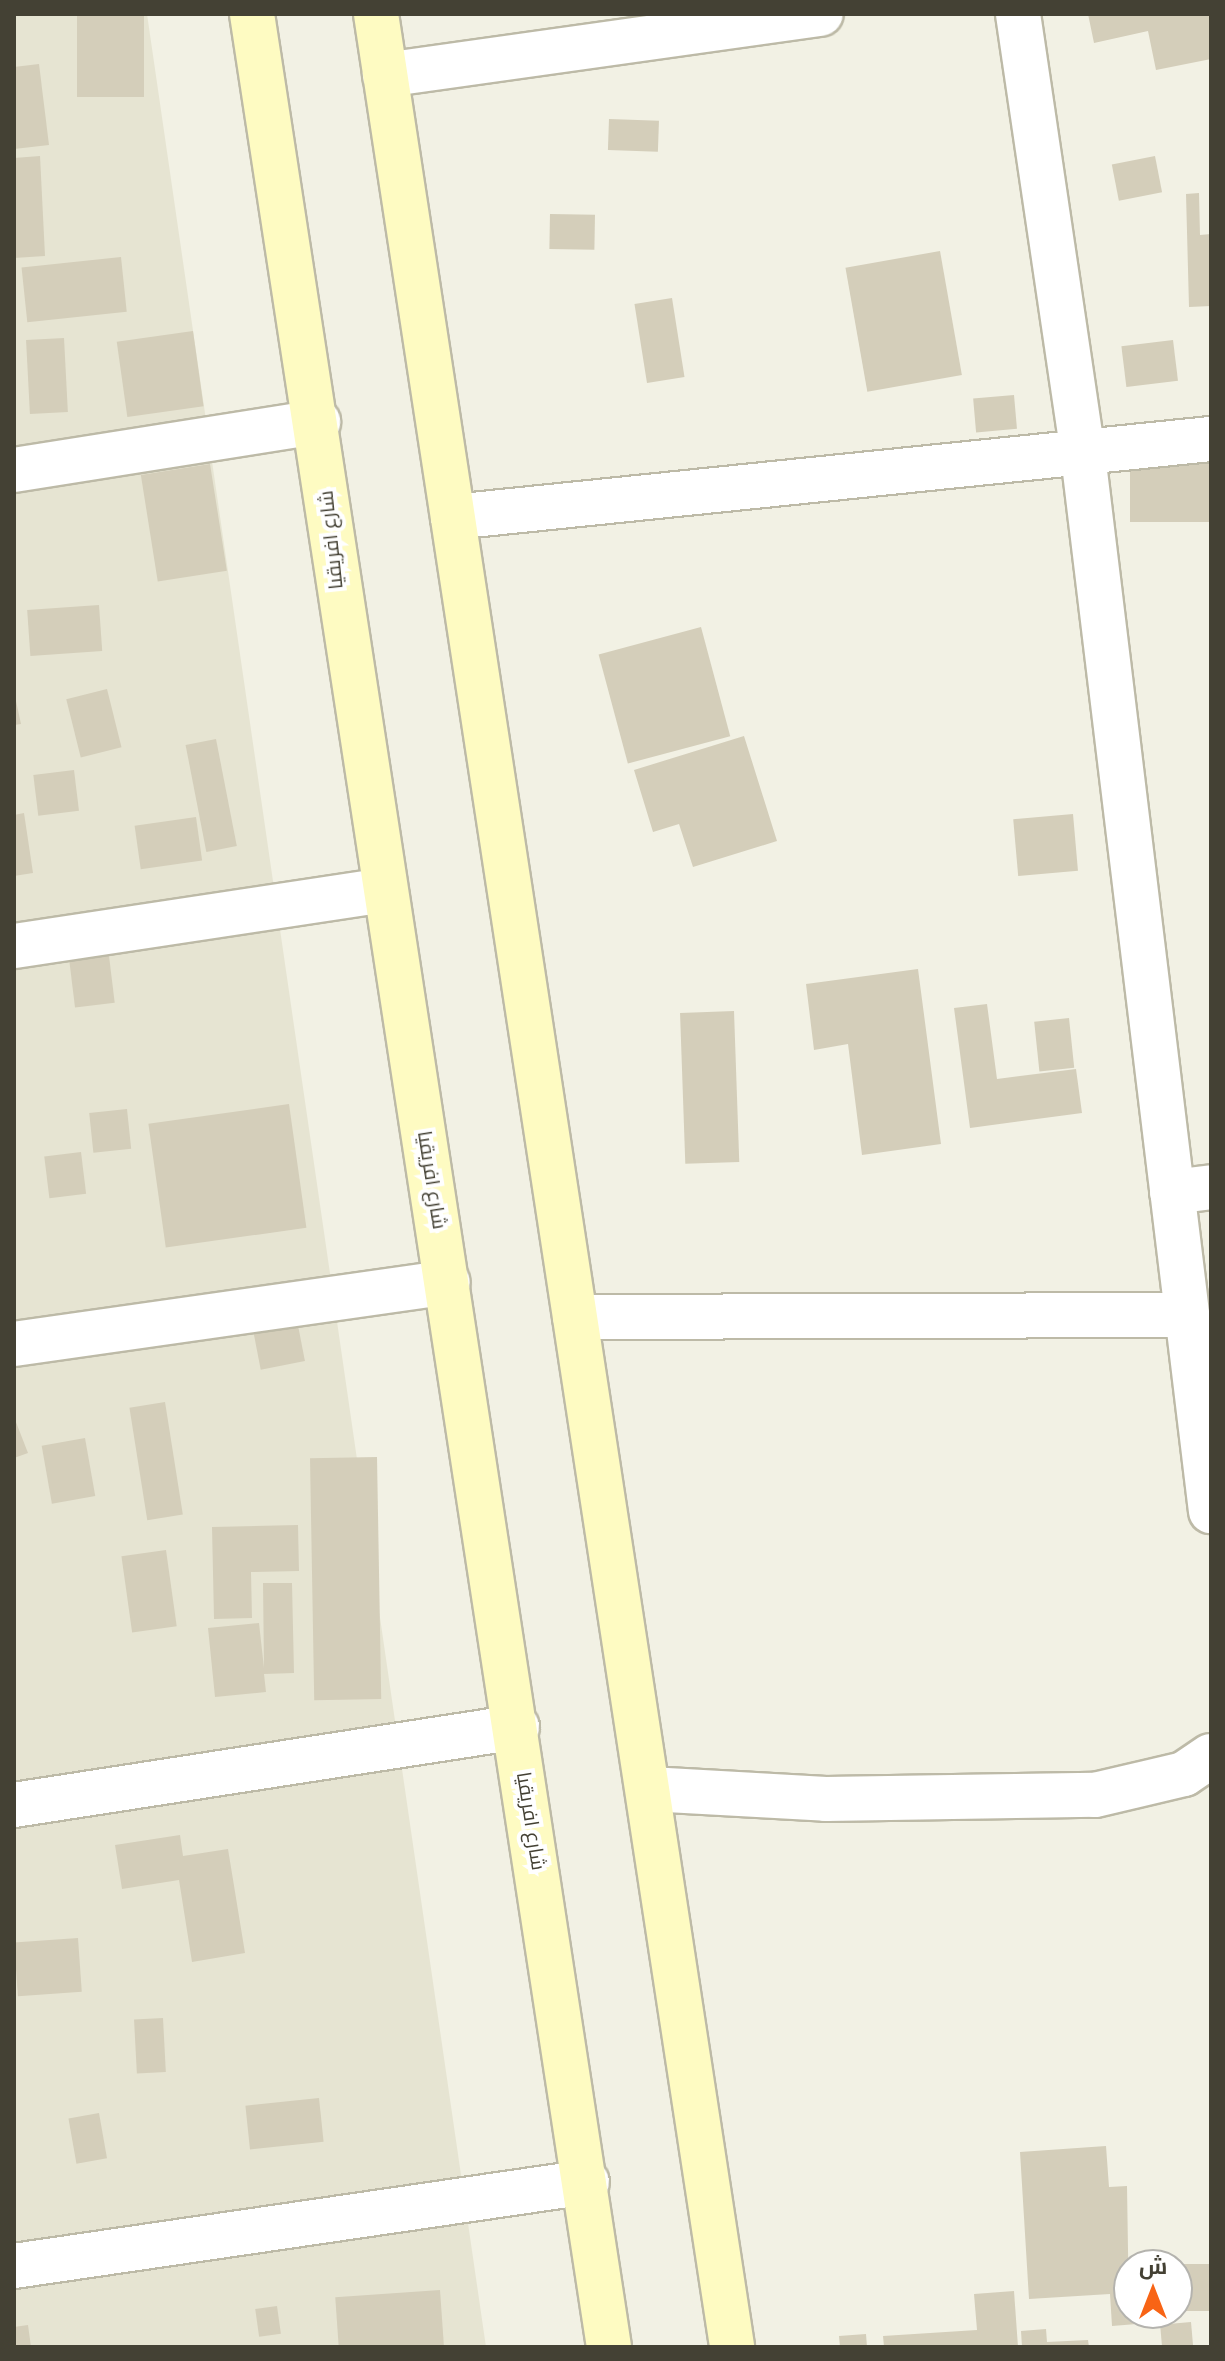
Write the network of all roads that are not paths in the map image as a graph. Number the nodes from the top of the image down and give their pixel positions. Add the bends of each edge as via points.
1 (252, 14) edge
2 (376, 14) edge
3 (821, 14) edge
4 (1018, 14) edge
5 (385, 75) junction
6 (318, 422) junction
7 (1211, 439) edge
8 (1083, 455) junction
9 (14, 470) edge
10 (453, 517) junction
11 (385, 890) junction
12 (14, 946) edge
13 (1192, 1189) edge
14 (448, 1282) junction
15 (1187, 1315) junction
16 (575, 1317) junction
17 (14, 1344) edge
18 (1211, 1511) edge
19 (517, 1727) junction
20 (1211, 1756) edge
21 (649, 1789) junction
22 (14, 1805) edge
23 (587, 2182) junction
24 (14, 2266) edge
25 (609, 2347) edge
26 (732, 2347) edge

1 - 6 street, شارع افريقيا
2 - 5 street
3 - 5 street
4 - 8 street
5 - 10 street
6 - 9 street
6 - 11 street, شارع افريقيا
7 - 8 street
8 - 10 street
8 - 13 street
10 - 16 street
11 - 12 street
11 - 14 street, شارع افريقيا
13 - 15 street
14 - 17 street
14 - 19 street, شارع افريقيا
15 - 16 street
15 - 18 street
16 - 21 street
19 - 22 street
19 - 23 street, شارع افريقيا
20 - 21 street via 1184,1774 1095,1795 826,1799
21 - 26 street
23 - 24 street
23 - 25 street, شارع افريقيا

